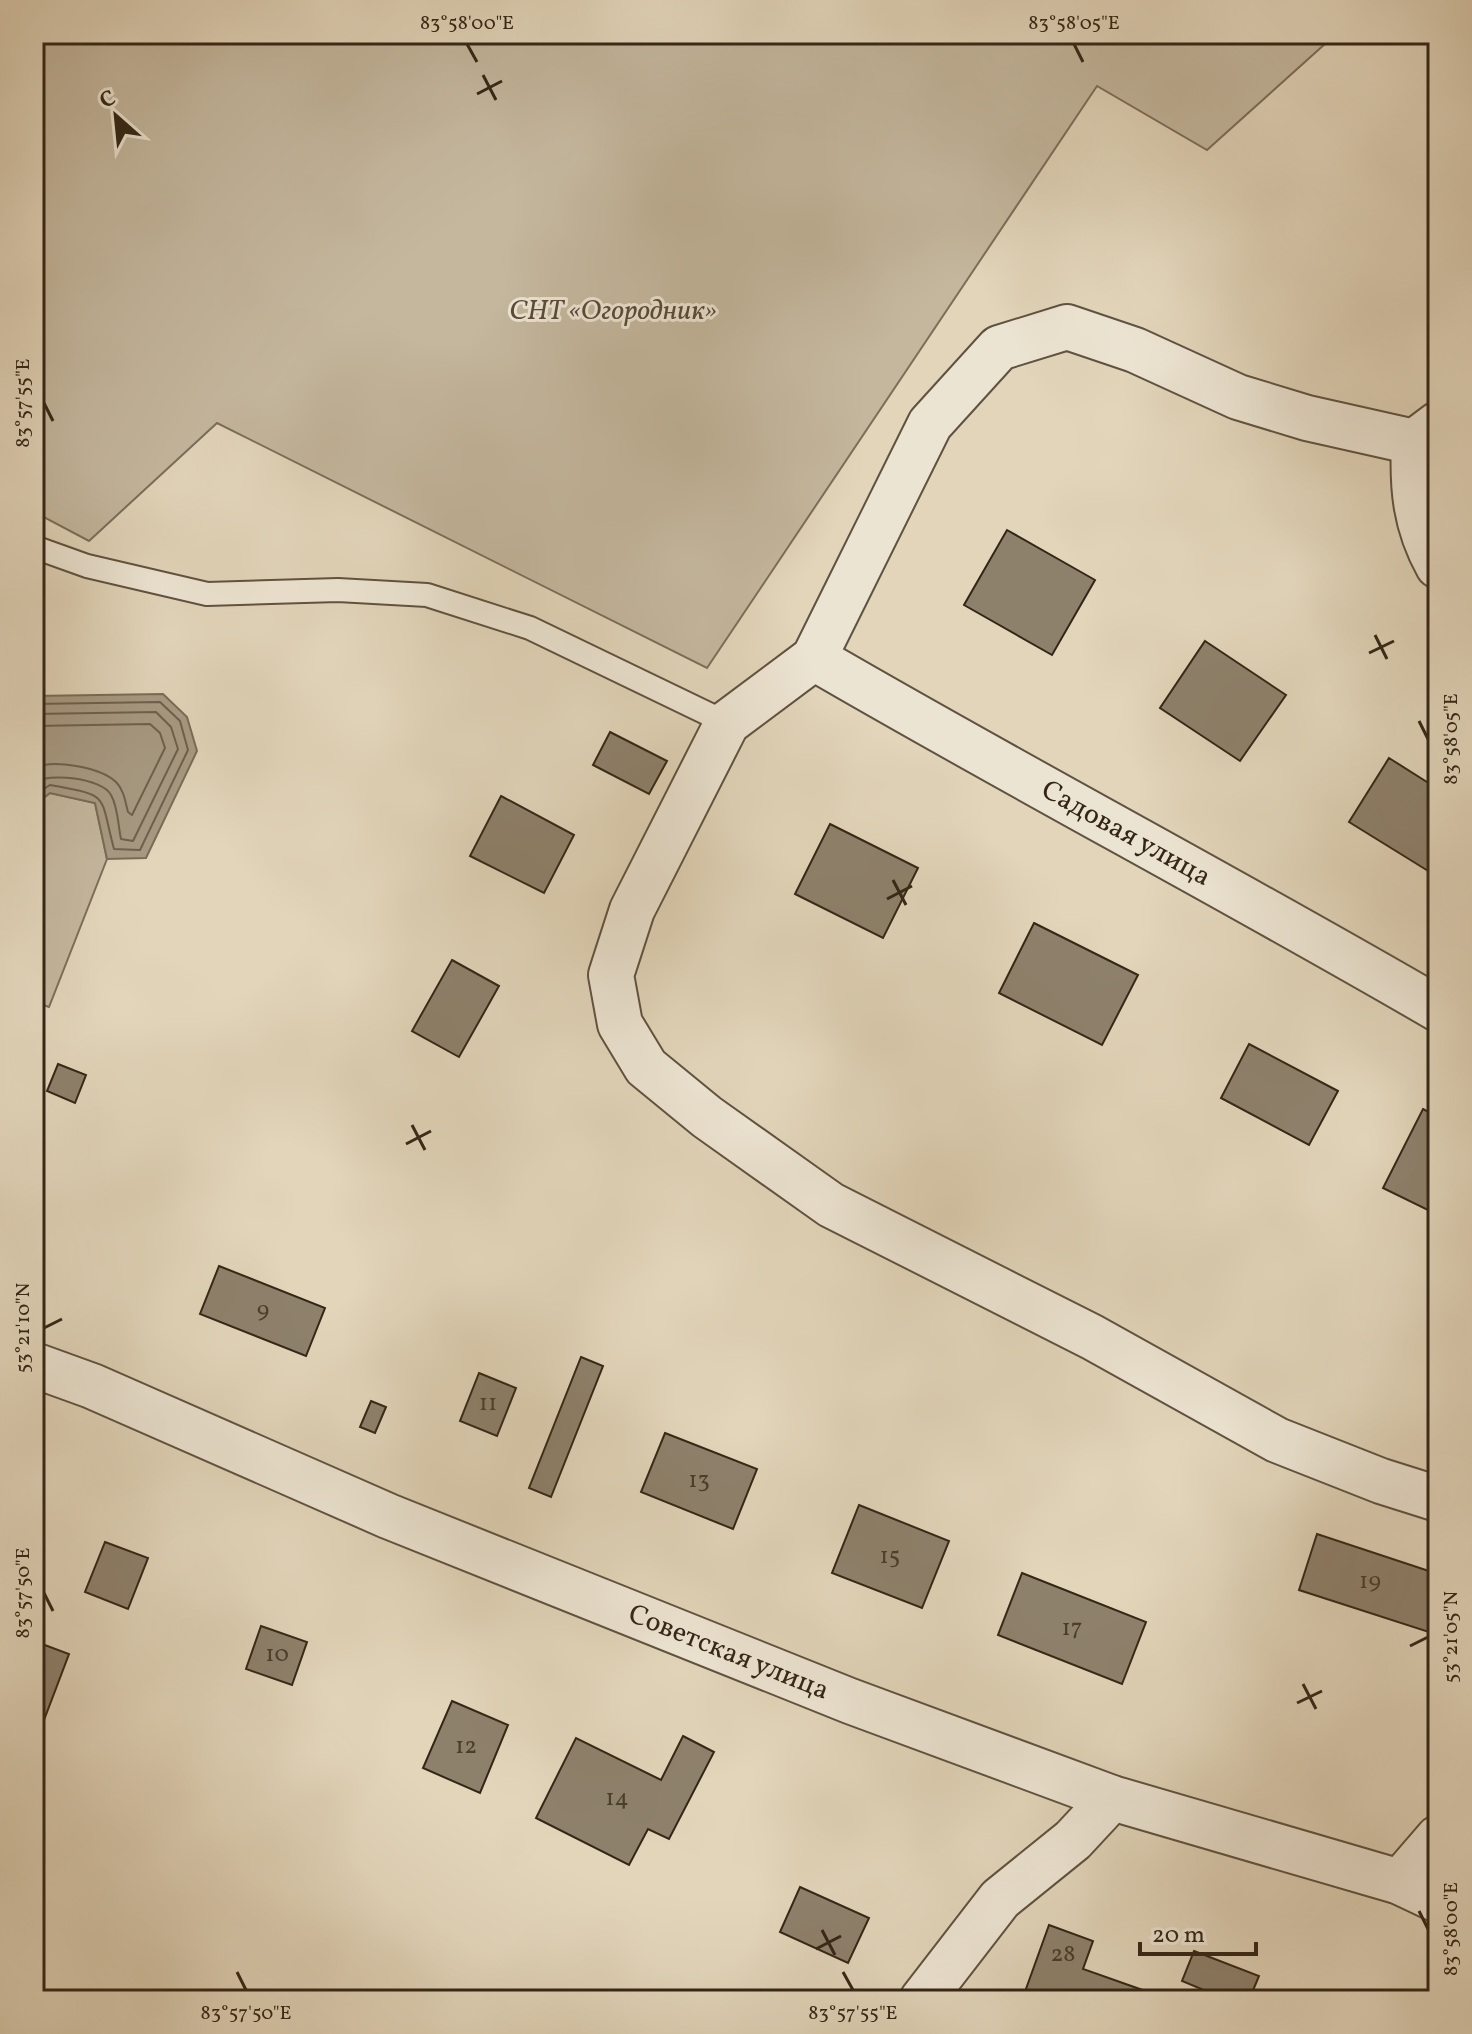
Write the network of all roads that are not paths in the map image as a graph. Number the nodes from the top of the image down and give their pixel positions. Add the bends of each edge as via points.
1 (1426, 433) edge
2 (34, 547) edge
3 (1438, 566) edge
4 (814, 658) junction
5 (727, 723) junction
6 (1438, 1009) edge
7 (34, 1365) edge
8 (1438, 1499) edge
9 (1112, 1798) junction
10 (1438, 1838) edge
11 (1419, 1891) edge
12 (922, 2000) edge

1 - 3 street via 1412,486 1417,519
1 - 4 street via 1307,418 1238,397 1135,350 1067,327 999,348 930,424
2 - 5 lane via 87,566 207,594 338,590 427,595 530,628
4 - 5 street
4 - 6 street, Садовая улица
5 - 8 street via 632,910 611,975 620,1024 646,1067 831,1205 1092,1337 1277,1440
7 - 9 street, Советская улица via 403,1522 850,1701
9 - 11 street, Советская улица
9 - 12 street via 1073,1840 1000,1899
10 - 11 street

